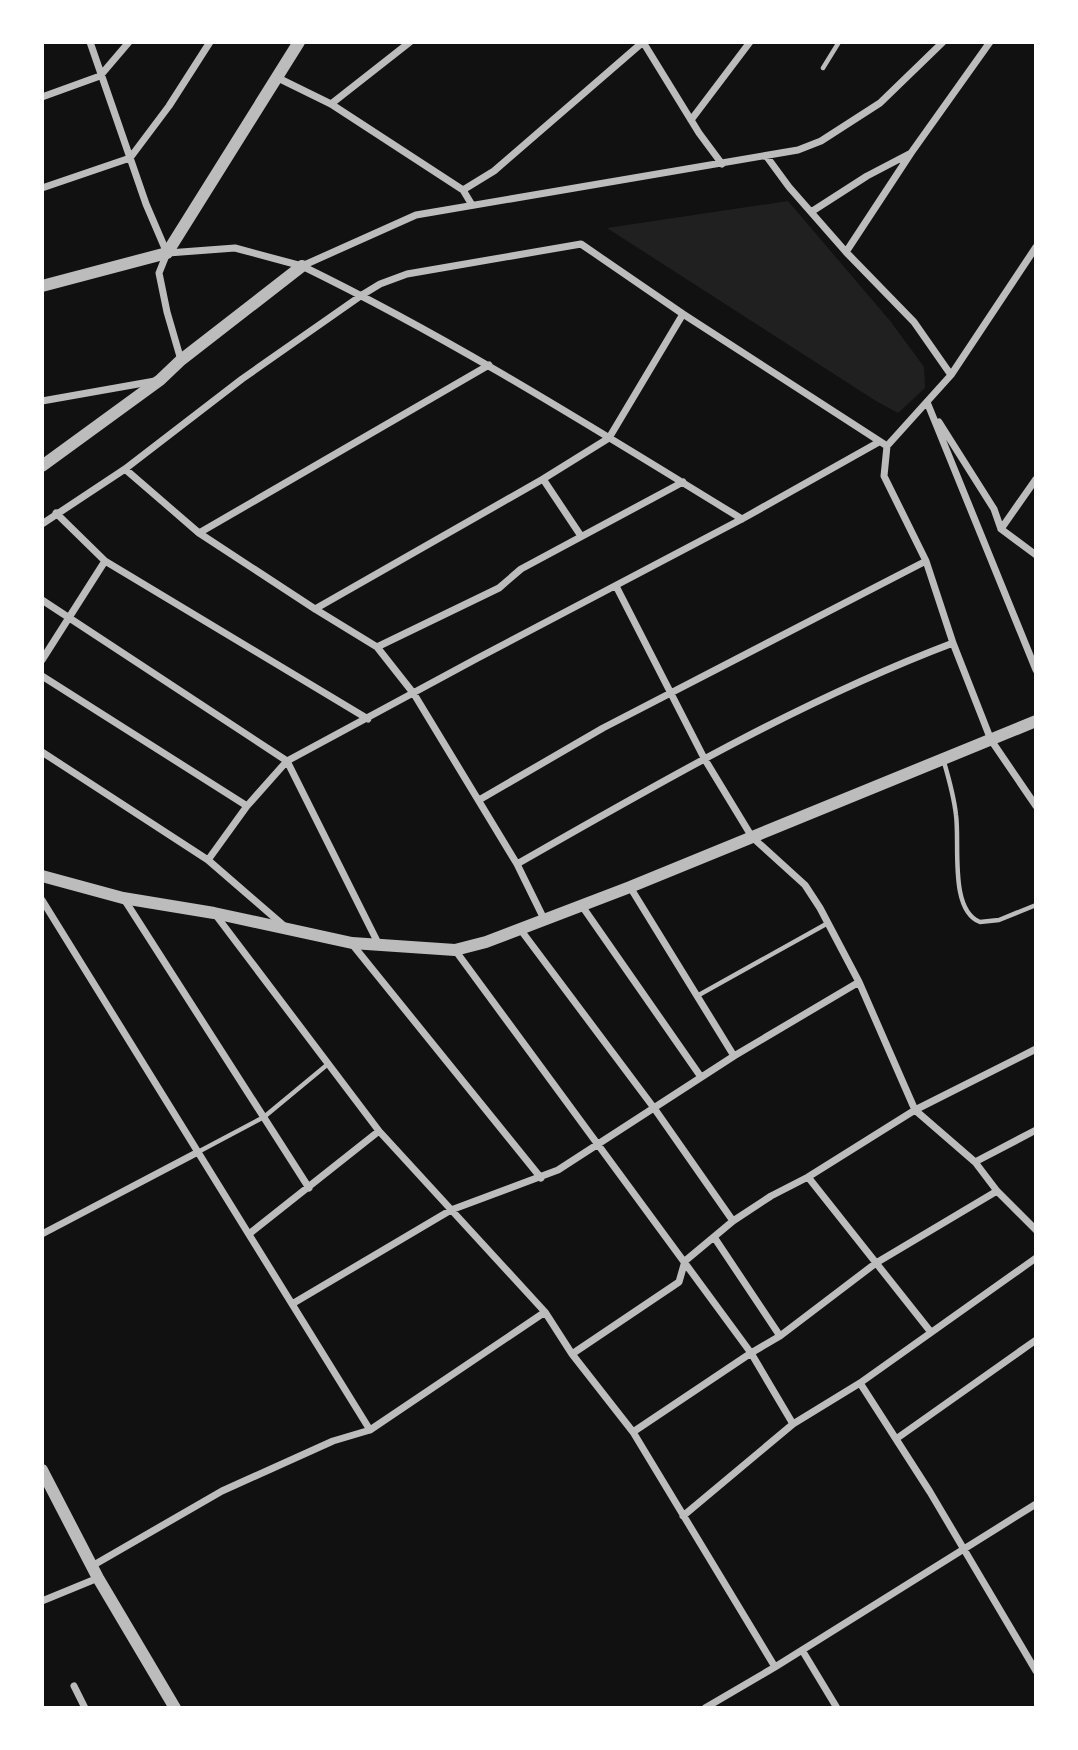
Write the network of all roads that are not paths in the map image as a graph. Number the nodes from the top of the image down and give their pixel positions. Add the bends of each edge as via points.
1 (90, 42) edge
2 (128, 42) edge
3 (210, 42) edge
4 (299, 42) edge
5 (410, 42) edge
6 (643, 42) edge
7 (750, 42) edge
8 (839, 42) edge
9 (943, 42) edge
10 (990, 42) edge
11 (823, 68) dead end
12 (100, 76) junction
13 (278, 78) junction
14 (42, 97) edge
15 (331, 104) junction
16 (691, 120) junction
17 (911, 153) junction
18 (767, 157) junction
19 (130, 158) junction
20 (722, 164) junction
21 (42, 188) edge
22 (463, 190) junction
23 (472, 205) junction
24 (811, 212) junction
25 (1036, 247) edge
26 (846, 252) junction
27 (167, 253) junction
28 (302, 266) junction
29 (42, 286) edge
30 (362, 295) junction
31 (683, 314) junction
32 (181, 360) junction
33 (489, 365) junction
34 (951, 375) junction
35 (160, 380) junction
36 (42, 401) edge
37 (927, 402) junction
38 (609, 438) junction
39 (883, 444) junction
40 (42, 466) edge
41 (125, 469) junction
42 (1036, 479) edge
43 (543, 480) junction
44 (682, 482) junction
45 (56, 513) junction
46 (743, 519) junction
47 (42, 524) edge
48 (1001, 529) junction
49 (199, 533) junction
50 (581, 536) junction
51 (1036, 555) edge
52 (105, 561) junction
53 (926, 561) junction
54 (616, 586) junction
55 (42, 600) edge
56 (315, 609) junction
57 (69, 617) junction
58 (953, 643) junction
59 (377, 647) junction
60 (42, 660) edge
61 (1036, 670) edge
62 (42, 676) edge
63 (414, 694) junction
64 (670, 694) junction
65 (368, 719) junction
66 (1036, 721) edge
67 (991, 740) junction
68 (42, 752) edge
69 (704, 758) junction
70 (943, 759) junction
71 (287, 761) junction
72 (479, 800) junction
73 (247, 806) junction
74 (1036, 806) edge
75 (752, 837) junction
76 (208, 860) junction
77 (517, 864) junction
78 (42, 876) edge
79 (630, 887) junction
80 (123, 898) junction
81 (42, 900) edge
82 (1036, 905) edge
83 (582, 906) junction
84 (214, 913) junction
85 (544, 919) junction
86 (828, 923) junction
87 (288, 929) junction
88 (520, 929) junction
89 (352, 943) junction
90 (379, 945) junction
91 (455, 950) junction
92 (859, 982) junction
93 (697, 996) junction
94 (1036, 1049) edge
95 (734, 1056) junction
96 (328, 1064) junction
97 (701, 1077) junction
98 (654, 1108) junction
99 (915, 1110) junction
100 (264, 1118) junction
101 (1036, 1130) edge
102 (379, 1131) junction
103 (600, 1145) junction
104 (198, 1152) junction
105 (975, 1162) junction
106 (808, 1177) junction
107 (541, 1178) junction
108 (309, 1188) junction
109 (997, 1191) junction
110 (451, 1210) junction
111 (733, 1221) junction
112 (1036, 1230) edge
113 (42, 1234) edge
114 (249, 1234) junction
115 (714, 1237) junction
116 (1036, 1258) edge
117 (685, 1261) junction
118 (876, 1263) junction
119 (292, 1304) junction
120 (545, 1312) junction
121 (930, 1331) junction
122 (780, 1336) junction
123 (1036, 1340) edge
124 (751, 1353) junction
125 (572, 1354) junction
126 (860, 1382) junction
127 (793, 1424) junction
128 (370, 1430) junction
129 (633, 1432) junction
130 (896, 1439) junction
131 (42, 1470) edge
132 (46, 1489) edge
133 (1036, 1504) edge
134 (683, 1516) junction
135 (963, 1549) junction
136 (95, 1572) junction
137 (42, 1601) edge
138 (802, 1650) junction
139 (775, 1667) junction
140 (1036, 1671) edge
141 (74, 1686) dead end
142 (85, 1708) edge
143 (175, 1708) edge
144 (705, 1708) edge
145 (837, 1708) edge

1 - 12 street
2 - 12 street
3 - 19 street
4 - 13 street
5 - 15 street
6 - 16 street
6 - 22 street via 494,171
7 - 16 street
8 - 11 lane
9 - 18 street via 880,103 821,141
10 - 17 street
12 - 14 street
12 - 19 street
13 - 15 street
13 - 27 street
15 - 22 street
16 - 20 street
17 - 24 street
17 - 26 street
18 - 20 street
18 - 24 street
19 - 21 street
19 - 27 street
20 - 23 street
22 - 23 street
23 - 28 street via 416,215
24 - 26 street
25 - 34 street
26 - 34 street via 914,323
27 - 28 street via 235,248
27 - 29 street
27 - 32 street via 159,273
28 - 30 street
28 - 32 street
30 - 31 street via 407,274 581,244
30 - 33 street
30 - 41 street
31 - 38 street
31 - 39 street
32 - 35 street
33 - 38 street
33 - 49 street
34 - 37 street
35 - 36 street
35 - 40 street
37 - 39 street
37 - 48 street via 994,509
37 - 61 street
38 - 43 street
38 - 44 street
39 - 46 street
39 - 53 street via 884,475
41 - 45 street
41 - 49 street
42 - 48 street
43 - 50 street
43 - 56 street
44 - 46 street
44 - 50 street
45 - 47 street
45 - 52 street
46 - 54 street
48 - 51 street
49 - 56 street
50 - 59 street via 521,569 499,588
52 - 57 street
52 - 65 street
53 - 58 street
53 - 64 street
54 - 63 street
54 - 64 street
55 - 57 street
56 - 59 street
57 - 60 street
57 - 71 street
58 - 67 street
58 - 69 street via 830,694
59 - 63 street
62 - 73 street
63 - 65 street
63 - 72 street
64 - 69 street
64 - 72 street
65 - 71 street
66 - 67 street
67 - 70 street
67 - 74 street
68 - 76 street
69 - 75 street
69 - 77 street
70 - 75 street
70 - 82 lane via 956,815 958,883 967,913 980,922 999,920
71 - 73 street
71 - 90 street
72 - 77 street
73 - 76 street
75 - 79 street
75 - 86 street via 805,885
76 - 87 street
77 - 85 street
78 - 80 street
79 - 83 street
79 - 93 street
80 - 84 street
80 - 100 street
81 - 104 street
83 - 85 street
83 - 97 street
84 - 87 street
84 - 96 street
85 - 88 street
86 - 92 street
86 - 93 lane
87 - 89 street
88 - 91 street
88 - 98 street
89 - 90 street
89 - 107 street
90 - 91 street
91 - 103 street
92 - 95 street
92 - 99 street
93 - 95 street
94 - 99 street
95 - 97 street
96 - 100 lane
96 - 102 street
97 - 98 street
98 - 103 street
98 - 111 street
99 - 105 street
99 - 106 street
100 - 104 lane
100 - 108 street
101 - 105 street
102 - 108 street
102 - 110 street
103 - 107 street
103 - 117 street
104 - 113 street
104 - 114 street
105 - 109 street
106 - 111 street
106 - 118 street
107 - 110 street
108 - 114 street
109 - 112 street
109 - 118 street
110 - 119 street
110 - 120 street
111 - 115 street
114 - 119 street
115 - 117 street
115 - 122 street
116 - 121 street
117 - 124 street
117 - 125 street via 679,1282
118 - 121 street
118 - 122 street
119 - 128 street
120 - 125 street
120 - 128 street
121 - 126 street
122 - 124 street
123 - 130 street
124 - 127 street
124 - 129 street
125 - 129 street
126 - 127 street
126 - 130 street
127 - 134 street
128 - 136 street via 333,1441 222,1491
129 - 134 street
130 - 135 street
131 - 132 street
132 - 136 street
133 - 135 street
134 - 139 street
135 - 138 street
135 - 140 street
136 - 137 street
136 - 143 street
138 - 139 street
138 - 145 street
139 - 144 street
141 - 142 street

